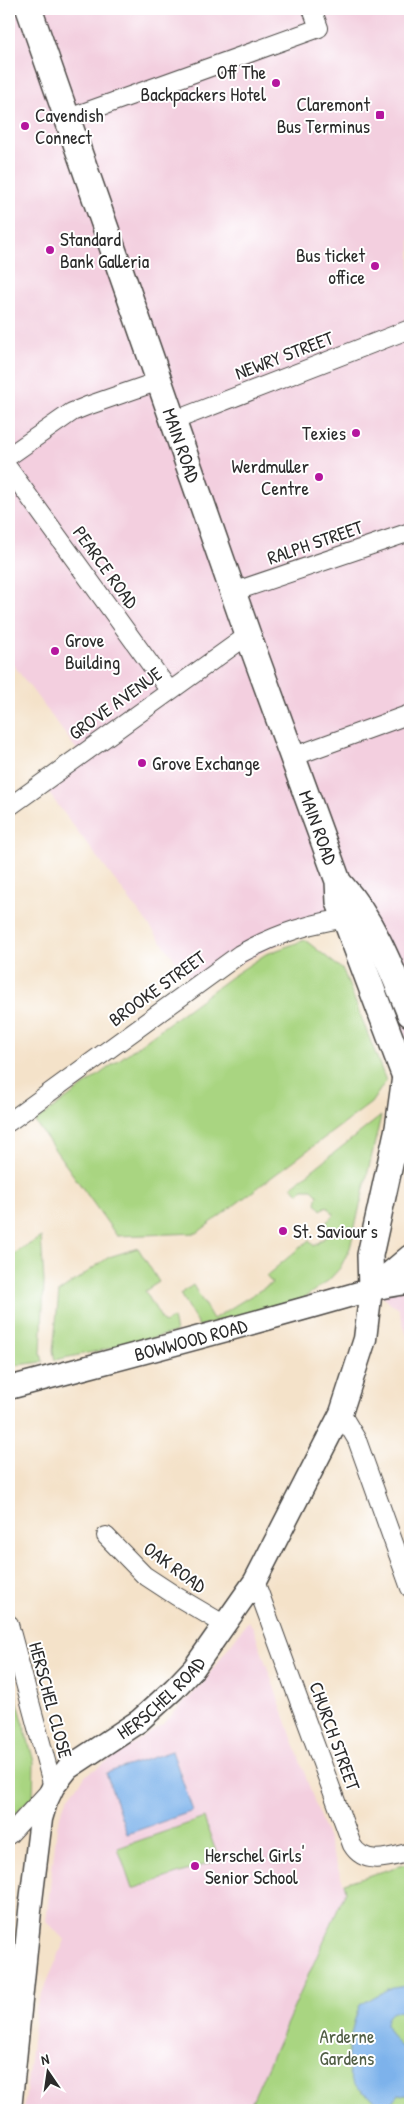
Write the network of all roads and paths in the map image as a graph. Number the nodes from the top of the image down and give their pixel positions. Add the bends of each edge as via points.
1 (29, 9) edge
2 (312, 9) edge
3 (66, 119) junction
4 (410, 329) edge
5 (159, 381) junction
6 (173, 421) junction
7 (9, 456) edge
8 (9, 468) edge
9 (410, 532) edge
10 (233, 592) junction
11 (248, 635) junction
12 (169, 690) junction
13 (410, 714) edge
14 (292, 757) junction
15 (9, 807) edge
16 (354, 918) junction
17 (410, 1014) edge
18 (408, 1083) edge
19 (9, 1122) edge
20 (410, 1256) edge
21 (410, 1282) edge
22 (371, 1289) junction
23 (9, 1388) edge
24 (341, 1413) junction
25 (106, 1536) dead end
26 (255, 1581) junction
27 (410, 1588) edge
28 (9, 1624) edge
29 (225, 1625) junction
30 (53, 1787) junction
31 (9, 1835) edge
32 (410, 1852) edge
33 (10, 2110) edge

1 - 3 main road, MAIN ROAD
2 - 3 street via 320,28
3 - 5 main road, MAIN ROAD
4 - 6 street, NEWRY STREET
5 - 6 main road, MAIN ROAD
5 - 7 street via 72,412
6 - 10 main road, MAIN ROAD
8 - 12 street, PEARCE ROAD
9 - 10 street, RALPH STREET
10 - 11 main road, MAIN ROAD
11 - 12 street, GROVE AVENUE
11 - 14 main road, MAIN ROAD
12 - 15 street, GROVE AVENUE
13 - 14 street
14 - 16 main road, MAIN ROAD via 338,881 339,902
16 - 17 main road, MAIN ROAD via 384,954
16 - 18 main road, MAIN ROAD
16 - 19 street, BROOKE STREET via 322,922 270,939 240,954
18 - 22 main road via 370,1255
20 - 22 street, BOWWOOD ROAD
21 - 22 street, BOWWOOD ROAD
22 - 23 street, BOWWOOD ROAD via 188,1342
22 - 24 street, HERSCHEL ROAD via 365,1339
24 - 26 street, HERSCHEL ROAD
24 - 27 street via 357,1440
25 - 29 street, OAK ROAD via 144,1574
26 - 29 street, HERSCHEL ROAD
26 - 32 street, CHURCH STREET via 352,1845 364,1857 374,1859
28 - 30 street, HERSCHEL CLOSE
29 - 30 street, HERSCHEL ROAD via 194,1668 159,1705 68,1768
30 - 31 street
30 - 33 street, HERSCHEL ROAD via 41,1819

